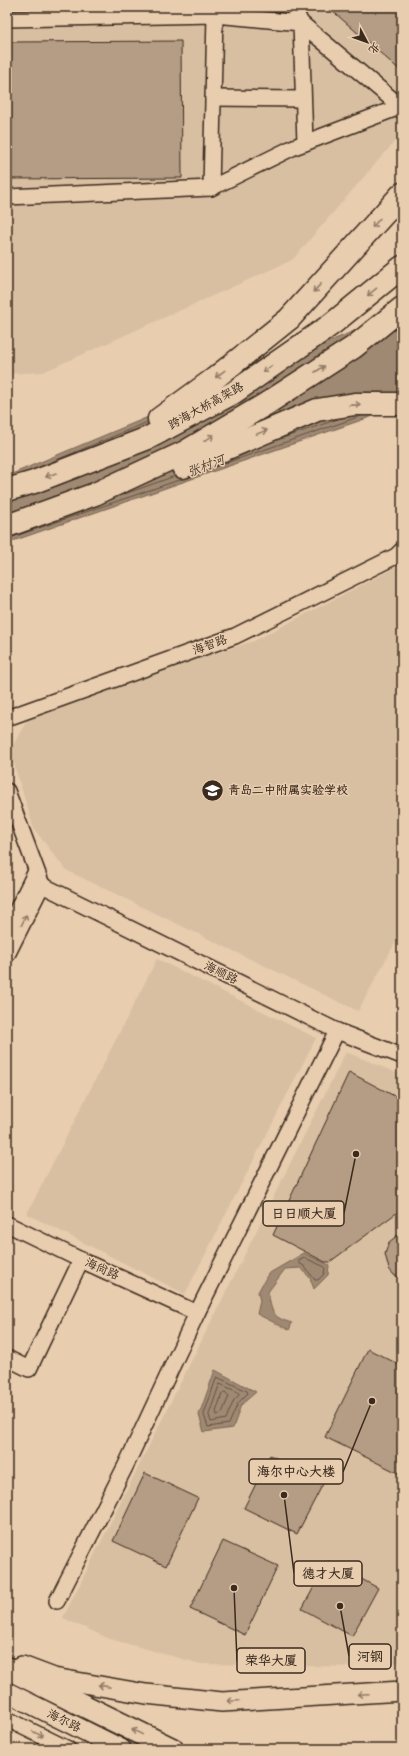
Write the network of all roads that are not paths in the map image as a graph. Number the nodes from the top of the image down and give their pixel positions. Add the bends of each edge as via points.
1 (293, 7) edge
2 (214, 15) junction
3 (7, 19) edge
4 (301, 23) junction
5 (213, 98) junction
6 (303, 99) junction
7 (401, 106) edge
8 (305, 143) junction
9 (211, 188) junction
10 (402, 194) edge
11 (7, 196) edge
12 (402, 267) edge
13 (402, 308) edge
14 (402, 404) edge
15 (78, 465) junction
16 (7, 490) edge
17 (95, 494) junction
18 (8, 526) edge
19 (402, 550) edge
20 (7, 718) edge
21 (7, 791) edge
22 (39, 878) junction
23 (7, 930) edge
24 (7, 955) edge
25 (337, 1031) junction
26 (402, 1056) edge
27 (7, 1224) edge
28 (81, 1260) junction
29 (197, 1313) junction
30 (7, 1358) edge
31 (57, 1601) dead end
32 (7, 1660) edge
33 (7, 1668) edge
34 (7, 1692) edge
35 (402, 1692) edge
36 (7, 1719) edge
37 (68, 1749) edge
38 (121, 1749) edge
39 (172, 1749) edge

1 - 4 street
2 - 3 street
2 - 4 street
2 - 5 street
4 - 6 street
4 - 7 street
5 - 6 street
5 - 9 street
6 - 8 street
7 - 8 street
8 - 9 street
9 - 11 street
10 -> 15 highway via 289,319 174,409 139,432
12 -> 15 highway, 跨海大桥高架路 via 332,324 232,393 148,438
17 -> 13 highway via 185,452 259,408 354,347
17 -> 14 highway via 153,480 317,410 355,404
15 -> 16 highway, 跨海大桥高架路
17 - 18 highway
19 - 20 street, 海智路 via 396,556 234,636
21 - 22 street
22 - 23 street
24 -> 22 street
22 - 25 street, 海顺路
25 - 26 street, 海顺路
25 - 29 street
27 - 28 street, 海尚路
28 - 29 street, 海尚路
28 - 30 street via 29,1368
29 - 31 street via 126,1465
35 -> 32 main road via 222,1702 146,1694 54,1678
39 -> 33 highway
34 - 38 main road, 海尔路
36 -> 37 street, 海尔路

